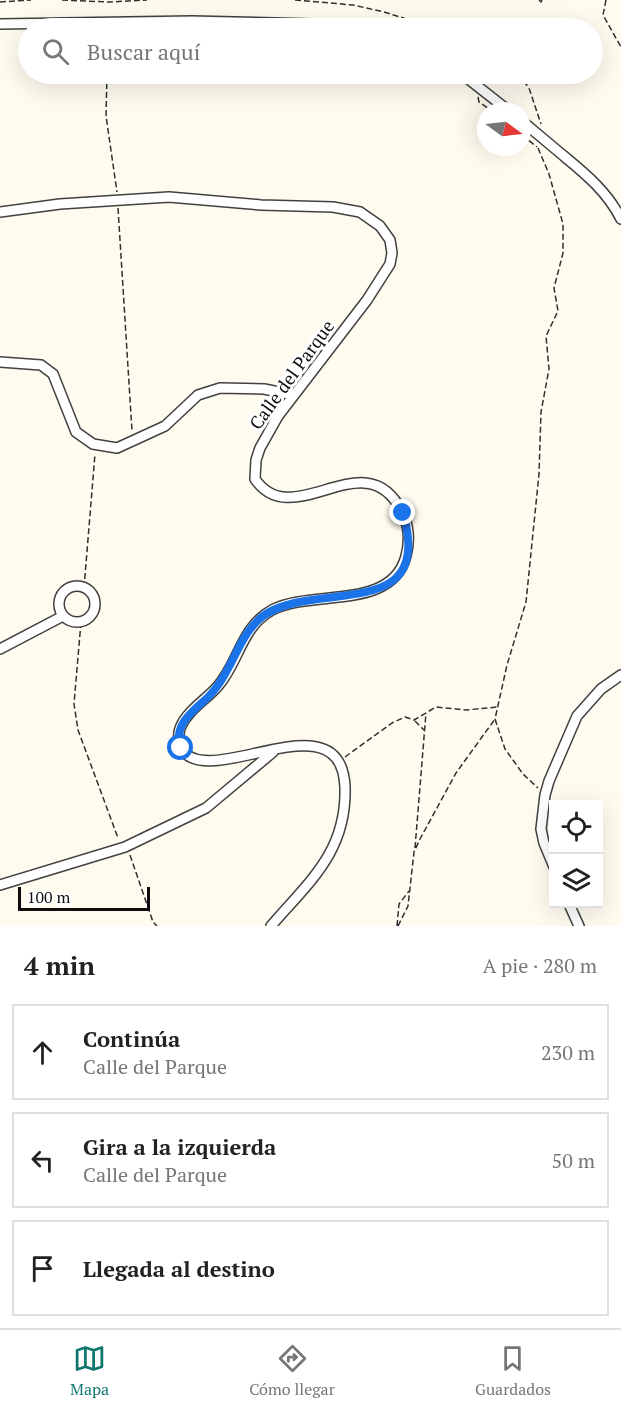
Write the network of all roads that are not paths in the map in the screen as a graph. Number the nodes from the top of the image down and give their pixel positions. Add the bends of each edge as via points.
1 (0, 24) edge
2 (18, 24) edge
3 (474, 84) edge
4 (497, 102) edge
5 (531, 129) edge
6 (0, 212) edge
7 (621, 219) edge
8 (0, 362) edge
9 (294, 395) junction
10 (63, 616) junction
11 (0, 649) edge
12 (621, 675) edge
13 (275, 750) junction
14 (549, 855) edge
15 (0, 885) edge
16 (571, 908) edge
17 (271, 926) edge
18 (579, 926) edge

1 - 2 street
3 - 4 street
5 - 7 street, bridge via 592,180
6 - 9 street, Calle del Parque via 169,197 360,212 387,234 391,260 380,281
8 - 9 street via 41,365 53,374 76,432 96,444 117,448 165,426 198,395 220,388 264,389
9 - 13 street, Calle del Parque via 260,448 255,479 263,489 297,498 359,481 380,488 403,513 408,550 400,573 382,588 285,606 259,619 246,635 228,673 180,728 181,748 197,759
10 - 10 street via 60,599 64,592 72,587 89,590 96,606 93,614 81,622
10 - 11 street
12 - 14 street via 600,689 577,716 549,781 541,829
13 - 15 street via 206,808 124,847
13 - 17 street, Calle del Parque via 315,746 330,751 344,773 344,807 342,823 323,866
16 - 18 street

